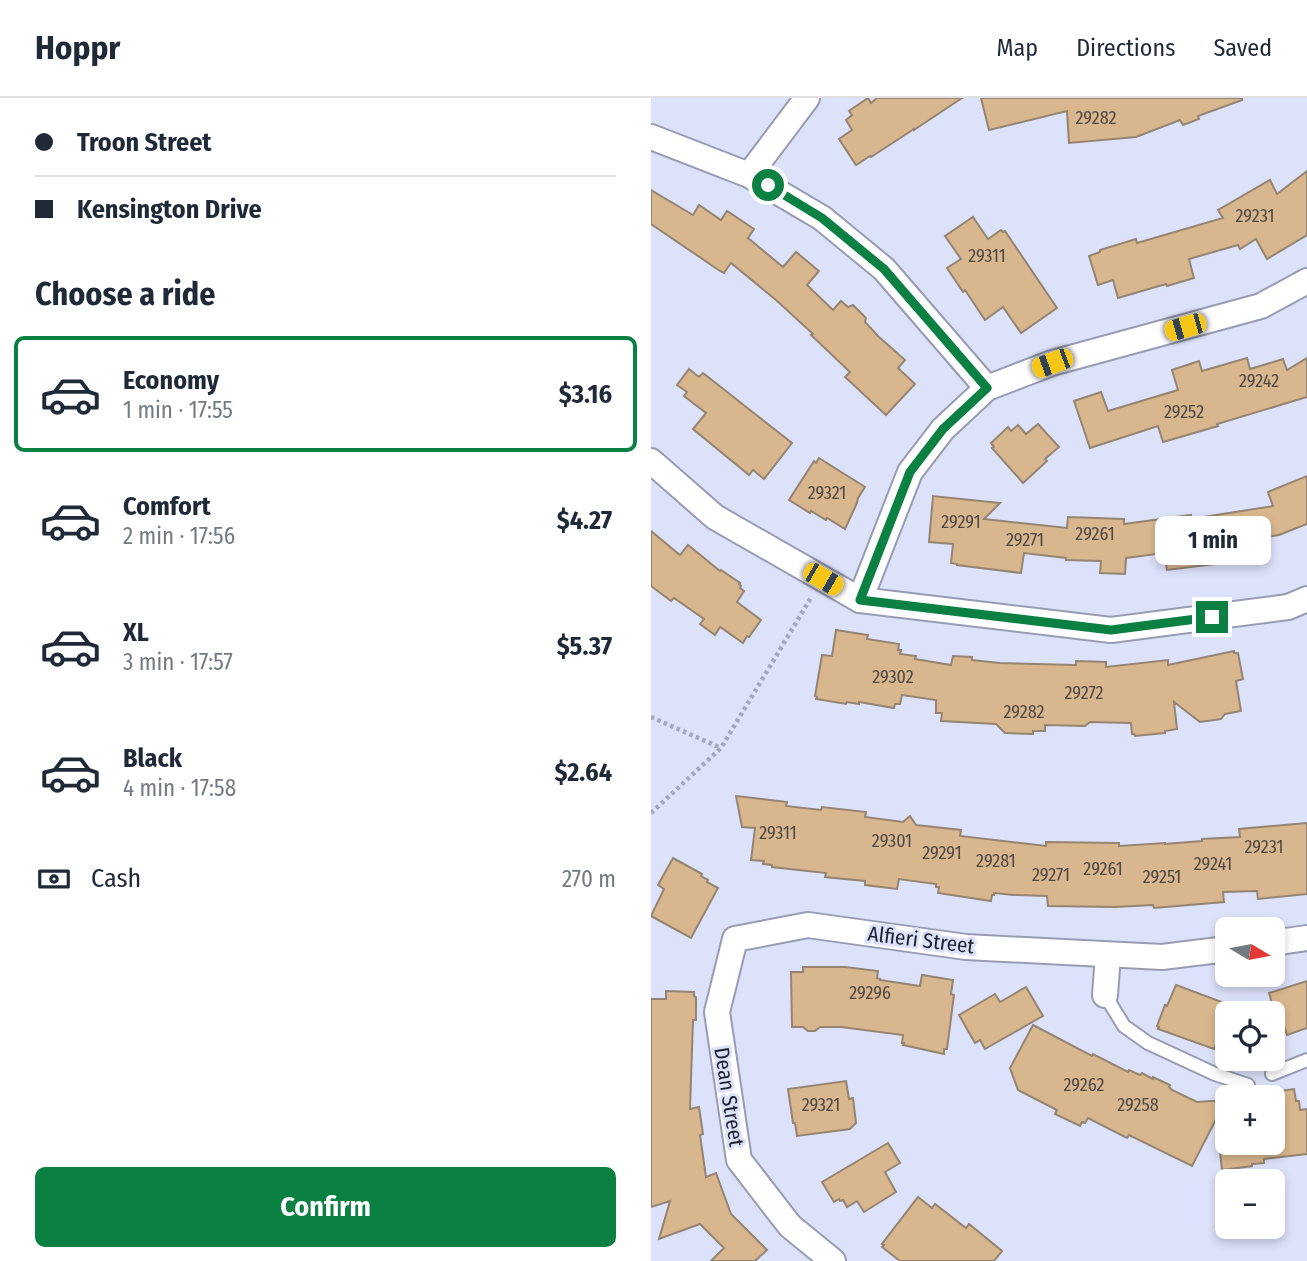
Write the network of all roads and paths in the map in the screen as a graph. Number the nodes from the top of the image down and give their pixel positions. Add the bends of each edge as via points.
1 (807, 98) edge
2 (651, 136) edge
3 (749, 174) junction
4 (1307, 281) edge
5 (987, 388) junction
6 (651, 461) edge
7 (823, 579) junction
8 (1307, 599) edge
9 (860, 600) junction
10 (651, 718) edge
11 (720, 748) junction
12 (651, 813) edge
13 (1307, 938) edge
14 (735, 939) joint
15 (1285, 941) edge
16 (1215, 950) edge
17 (1108, 955) junction
18 (1105, 995) joint
19 (1307, 1060) edge
20 (1272, 1074) dead end
21 (1248, 1085) dead end
22 (833, 1261) edge

1 - 3 street
2 - 3 street
3 - 5 street via 822,218 884,269
4 - 5 street via 1261,306 1052,363
5 - 9 street via 943,429 910,472
6 - 7 street via 715,517
7 - 9 street
7 - 11 path
8 - 9 street via 1288,607 1111,630
10 - 11 path
11 - 12 path
13 - 15 street
14 - 17 street, Alfieri Street via 808,925 966,947
14 - 22 street, Dean Street via 716,1012 739,1160 790,1226
16 - 17 street, Alfieri Street via 1162,957
17 - 18 street
18 - 21 lane via 1124,1026 1149,1043
19 - 20 lane

